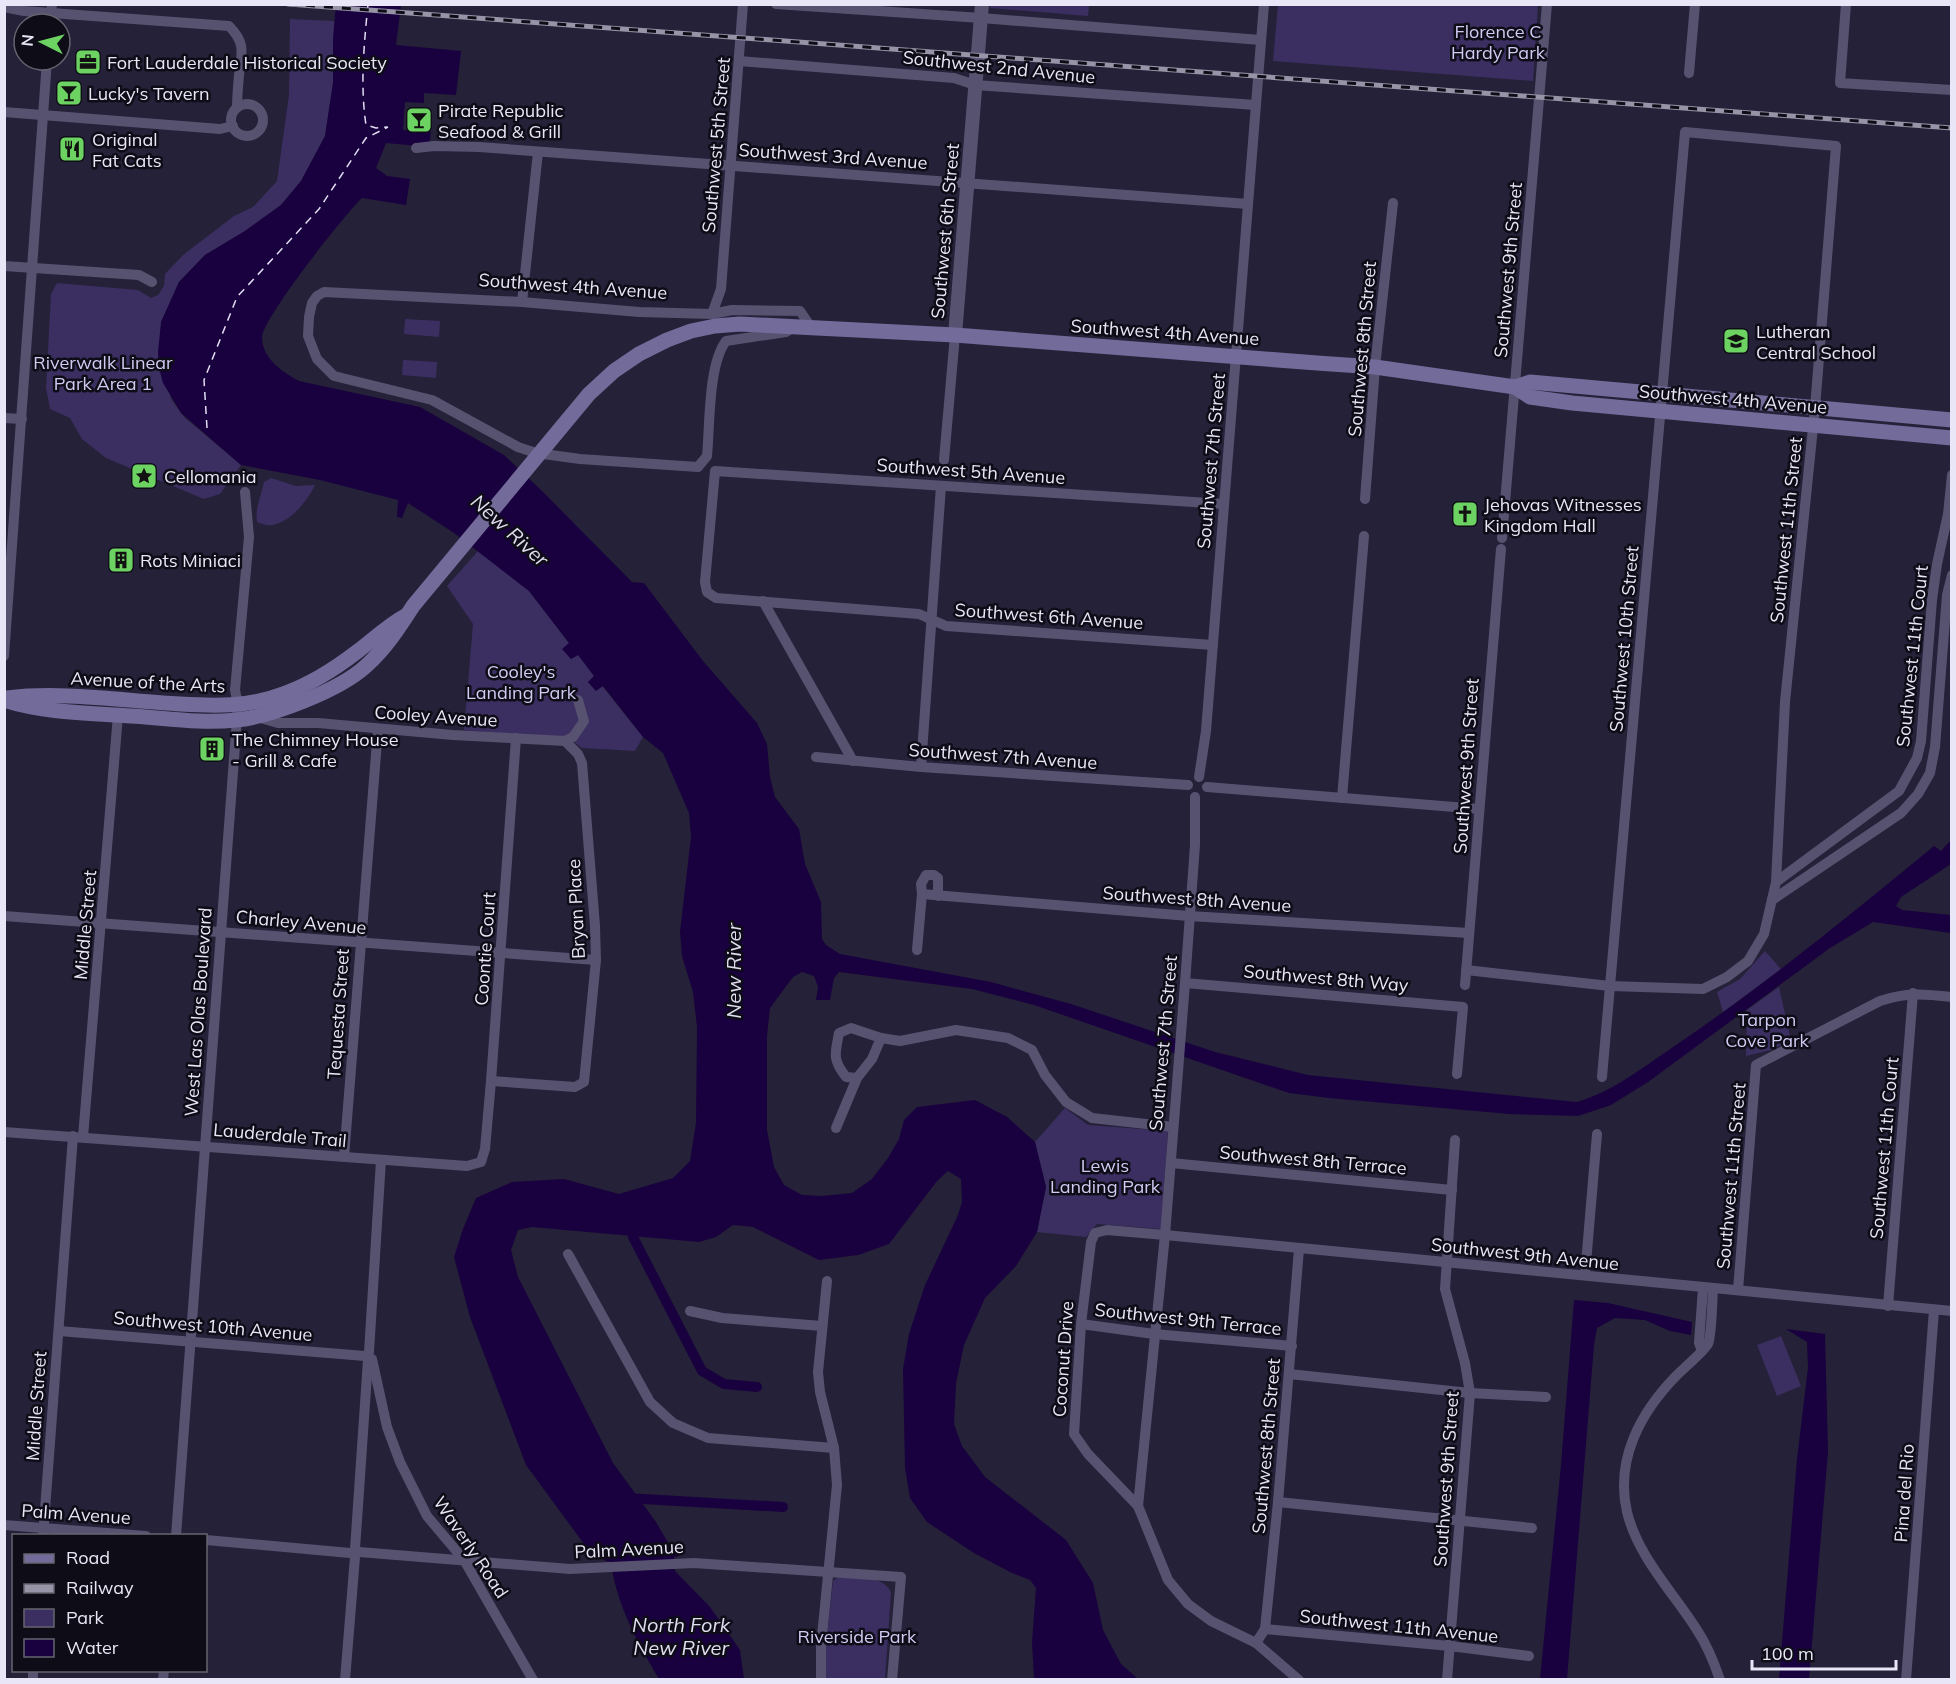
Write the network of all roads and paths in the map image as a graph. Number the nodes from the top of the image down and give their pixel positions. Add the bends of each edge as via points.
1 (743, 4) edge
2 (776, 4) edge
3 (1264, 4) edge
4 (1546, 4) edge
5 (1695, 4) edge
6 (1846, 4) edge
7 (4, 7) edge
8 (982, 11) edge
9 (33, 12) edge
10 (72, 15) edge
11 (1261, 40) junction
12 (739, 62) junction
13 (46, 72) edge
14 (1689, 73) dead end
15 (975, 85) junction
16 (1952, 90) edge
17 (1257, 105) junction
18 (237, 108) junction
19 (4, 112) edge
20 (42, 115) junction
21 (232, 126) junction
22 (1836, 146) joint
23 (416, 148) dead end
24 (538, 152) junction
25 (731, 166) junction
26 (968, 182) junction
27 (1393, 203) dead end
28 (1248, 204) junction
29 (4, 266) edge
30 (33, 268) junction
31 (152, 282) dead end
32 (721, 289) junction
33 (522, 302) junction
34 (732, 310) junction
35 (712, 314) junction
36 (792, 326) junction
37 (811, 327) junction
38 (955, 335) junction
39 (1237, 356) junction
40 (1375, 367) junction
41 (1515, 387) junction
42 (1662, 395) junction
43 (1815, 408) junction
44 (1660, 411) junction
45 (4, 418) edge
46 (22, 419) junction
47 (1952, 420) edge
48 (1813, 426) junction
49 (1952, 438) edge
50 (944, 460) dead end
51 (1952, 475) edge
52 (941, 486) junction
53 (245, 492) dead end
54 (1365, 499) dead end
55 (1224, 504) junction
56 (1364, 536) dead end
57 (1952, 574) edge
58 (707, 592) joint
59 (763, 601) junction
60 (411, 610) junction
61 (932, 620) junction
62 (1213, 645) junction
63 (4, 656) edge
64 (4, 699) edge
65 (578, 700) dead end
66 (237, 713) junction
67 (118, 715) junction
68 (1923, 716) junction
69 (257, 717) junction
70 (1938, 717) junction
71 (378, 729) junction
72 (516, 738) junction
73 (564, 741) junction
74 (816, 758) dead end
75 (853, 761) junction
76 (921, 767) junction
77 (1199, 777) junction
78 (1188, 785) junction
79 (1207, 787) junction
80 (1195, 797) junction
81 (1342, 798) junction
82 (1479, 809) junction
83 (1776, 882) junction
84 (922, 894) junction
85 (938, 896) junction
86 (1772, 900) junction
87 (1189, 915) junction
88 (4, 916) edge
89 (102, 922) junction
90 (220, 932) junction
91 (1469, 933) junction
92 (360, 943) junction
93 (917, 950) dead end
94 (502, 954) junction
95 (596, 960) junction
96 (1466, 970) junction
97 (1185, 983) junction
98 (1465, 985) dead end
99 (1610, 986) junction
100 (1913, 993) junction
101 (1952, 997) edge
102 (881, 1038) junction
103 (1457, 1074) dead end
104 (1602, 1077) dead end
105 (857, 1078) junction
106 (492, 1081) junction
107 (1173, 1127) junction
108 (836, 1128) dead end
109 (4, 1132) edge
110 (1597, 1134) dead end
111 (78, 1136) junction
112 (1455, 1140) dead end
113 (204, 1146) junction
114 (344, 1157) junction
115 (381, 1160) junction
116 (481, 1162) joint
117 (1171, 1163) junction
118 (1452, 1190) junction
119 (1095, 1233) joint
120 (1165, 1235) junction
121 (1299, 1250) junction
122 (568, 1254) dead end
123 (1446, 1262) junction
124 (1585, 1275) junction
125 (827, 1281) dead end
126 (1708, 1289) junction
127 (1738, 1290) junction
128 (1888, 1306) junction
129 (1934, 1310) junction
130 (690, 1311) dead end
131 (1952, 1311) edge
132 (1081, 1324) junction
133 (822, 1326) junction
134 (59, 1331) junction
135 (1154, 1334) junction
136 (191, 1341) junction
137 (1292, 1346) junction
138 (369, 1356) junction
139 (1290, 1374) junction
140 (1470, 1393) junction
141 (1546, 1397) dead end
142 (834, 1448) junction
143 (1278, 1502) junction
144 (1138, 1506) junction
145 (1461, 1519) junction
146 (4, 1525) edge
147 (1532, 1528) dead end
148 (44, 1532) edge
149 (95, 1534) edge
150 (176, 1534) edge
151 (207, 1540) edge
152 (355, 1553) junction
153 (464, 1560) junction
154 (828, 1571) junction
155 (1265, 1629) junction
156 (1256, 1643) junction
157 (1450, 1646) junction
158 (1529, 1656) dead end
159 (345, 1680) edge
160 (534, 1680) edge
161 (821, 1680) edge
162 (892, 1680) edge
163 (1299, 1680) edge
164 (1447, 1680) edge
165 (1720, 1680) edge
166 (1906, 1680) edge

1 - 12 street, Southwest 5th Street
2 - 8 street
3 - 11 street, Southwest 7th Street
4 - 41 street, Southwest 9th Street
5 - 14 street
6 - 16 street via 1840,83
7 - 9 street
8 - 11 street
8 - 15 street, Southwest 6th Street
10 - 18 street via 229,26 241,44
11 - 17 street, Southwest 7th Street
12 - 15 street, Southwest 2nd Avenue via 954,78
12 - 25 street, Southwest 5th Street
13 - 20 street
15 - 17 street, Southwest 2nd Avenue
15 - 26 street, Southwest 6th Street
17 - 28 street, Southwest 7th Street
18 - 21 street via 231,117
18 - 21 street via 246,104 256,107 262,116 262,126 255,134 245,136
19 - 20 street
20 - 21 street via 220,129
20 - 30 street
22 - 42 street, Southwest 10th Street via 1685,132
22 - 43 street, Southwest 11th Street
23 - 24 street, Southwest 3rd Avenue via 479,147
24 - 25 street, Southwest 3rd Avenue
24 - 33 street
25 - 26 street, Southwest 3rd Avenue
25 - 32 street, Southwest 5th Street
26 - 28 street, Southwest 3rd Avenue
26 - 38 street, Southwest 6th Street
27 - 40 street, Southwest 8th Street
28 - 39 street, Southwest 7th Street
29 - 30 street
30 - 31 street via 139,275
30 - 46 street
32 - 34 street
32 - 35 street, Southwest 5th Street
33 - 35 street, Southwest 4th Avenue
33 - 36 street, Southwest 4th Avenue via 324,292 312,303 308,336 317,359 334,376 432,400 518,447 597,460 698,467 707,456 715,365 721,348 726,341 786,332
34 - 35 street, Southwest 4th Avenue
34 - 37 street, Southwest 4th Avenue via 800,311
36 - 37 main road, Southwest 4th Avenue
36 - 60 main road, Southwest 4th Avenue via 740,324 691,331 639,354 614,371 562,424
37 - 38 main road, Southwest 4th Avenue
38 - 39 main road, Southwest 4th Avenue
38 - 50 street, Southwest 6th Street
39 - 40 main road, Southwest 4th Avenue
39 - 55 street, Southwest 7th Street
40 - 41 main road, Southwest 4th Avenue
40 - 54 street, Southwest 8th Street
41 - 42 main road, Southwest 4th Avenue via 1530,381
41 - 44 main road, Southwest 4th Avenue via 1530,397
41 - 82 street, Southwest 9th Street
42 - 43 main road, Southwest 4th Avenue
42 - 44 street, Southwest 10th Street
43 - 47 main road, Southwest 4th Avenue
43 - 48 street, Southwest 11th Street
44 - 48 main road, Southwest 4th Avenue
44 - 99 street, Southwest 10th Street
45 - 46 street
46 - 63 street
48 - 49 main road, Southwest 4th Avenue
48 - 83 street, Southwest 11th Street via 1785,702
51 - 68 street, Southwest 11th Court via 1932,600
52 - 55 street, Southwest 5th Avenue
52 - 58 street, Southwest 5th Avenue via 715,471
52 - 61 street
53 - 66 street, West Las Olas Boulevard via 249,537 235,690
55 - 62 street, Southwest 7th Street
56 - 81 street
57 - 70 street, Southwest 11th Court
58 - 59 street, Southwest 6th Avenue via 716,598
59 - 61 street, Southwest 6th Avenue via 919,614
59 - 75 street
60 - 66 main road, Avenue of the Arts via 320,676
60 - 69 main road, Southwest 4th Avenue via 392,639 364,668 304,701
61 - 62 street, Southwest 6th Avenue via 946,626
61 - 76 street
62 - 77 street, Southwest 7th Street
64 - 66 main road, Avenue of the Arts via 32,695
64 - 67 main road, Avenue of the Arts via 29,708
65 - 73 street via 584,721 573,737
66 - 67 main road, Avenue of the Arts via 207,721
66 - 69 main road, Southwest 4th Avenue
66 - 90 street, West Las Olas Boulevard
67 - 89 street, Middle Street
68 - 70 street
68 - 83 street, Southwest 11th Court via 1917,758 1899,791
69 - 71 street, Cooley Avenue via 278,723
70 - 86 street, Southwest 11th Court via 1930,773 1901,813
71 - 72 street, Cooley Avenue
71 - 92 street, Tequesta Street
72 - 73 street, Cooley Avenue
72 - 94 street, Coontie Court
73 - 95 street, Bryan Place via 582,763
74 - 75 street, Southwest 7th Avenue
75 - 76 street, Southwest 7th Avenue
76 - 78 street, Southwest 7th Avenue
77 - 78 street via 1192,778
77 - 79 street
78 - 80 street
79 - 80 street via 1204,794
79 - 81 street
80 - 87 street, Southwest 7th Street
81 - 82 street
82 - 91 street, Southwest 9th Street
83 - 86 street
84 - 85 street, Southwest 8th Avenue
84 - 85 street via 921,881 930,874 938,878
84 - 93 street
85 - 87 street, Southwest 8th Avenue
86 - 99 street via 1764,934 1748,961 1727,977 1703,989
87 - 91 street, Southwest 8th Avenue
87 - 97 street, Southwest 7th Street
88 - 89 street, Charley Avenue
89 - 90 street, Charley Avenue
89 - 111 street, Middle Street
90 - 92 street, Charley Avenue
90 - 113 street, West Las Olas Boulevard
91 - 96 street, Southwest 9th Street
92 - 94 street, Charley Avenue
92 - 114 street, Tequesta Street
94 - 95 street, Charley Avenue
94 - 106 street, Coontie Court
95 - 106 street, Bryan Place via 584,1082 575,1087
96 - 98 street, Southwest 9th Street
96 - 99 street
97 - 103 street, Southwest 8th Way via 1463,1007
97 - 107 street, Southwest 7th Street
99 - 104 street, Southwest 10th Street
100 - 101 street
100 - 127 street, Southwest 11th Street via 1880,1001 1756,1065
100 - 128 street, Southwest 11th Court
102 - 105 street via 872,1059
102 - 105 street via 851,1028 839,1033 836,1065 846,1077
102 - 107 street via 900,1041 956,1030 1008,1038 1032,1050 1066,1102 1092,1118
105 - 108 street
106 - 116 street, Coontie Court
107 - 117 street, Southwest 7th Street
109 - 111 street, Lauderdale Trail
110 - 124 street
111 - 113 street, Lauderdale Trail
111 - 134 street, Middle Street
112 - 118 street, Southwest 9th Street
113 - 114 street, Lauderdale Trail
113 - 136 street, West Las Olas Boulevard
114 - 115 street, Lauderdale Trail
115 - 116 street, Lauderdale Trail via 467,1166
115 - 138 street
117 - 118 street, Southwest 8th Terrace
117 - 120 street, Southwest 7th Street
118 - 123 street, Southwest 9th Street
119 - 120 street, Southwest 9th Avenue via 1107,1230
119 - 132 street, Coconut Drive
120 - 121 street, Southwest 9th Avenue
120 - 135 street, Southwest 7th Street
121 - 123 street, Southwest 9th Avenue
121 - 137 street, Southwest 8th Street
122 - 142 street via 650,1402 673,1423 708,1438
123 - 124 street, Southwest 9th Avenue
123 - 140 street, Southwest 9th Street via 1445,1289
124 - 126 street, Southwest 9th Avenue
125 - 133 street
126 - 127 street, Southwest 9th Avenue
126 - 165 street via 1699,1342 1702,1351 1644,1414 1627,1459 1624,1488 1635,1535 1698,1630
127 - 128 street, Southwest 9th Avenue
128 - 129 street, Southwest 9th Avenue
129 - 131 street, Southwest 9th Avenue
129 - 166 street, Pina del Rio
130 - 133 street via 722,1318
132 - 135 street, Southwest 9th Terrace
132 - 144 street, Coconut Drive via 1074,1434
133 - 142 street via 818,1372
134 - 136 street, Southwest 10th Avenue
134 - 148 street, Middle Street
135 - 137 street, Southwest 9th Terrace
135 - 144 street, Southwest 7th Street
136 - 138 street, Southwest 10th Avenue
136 - 150 street, West Las Olas Boulevard
137 - 139 street, Southwest 8th Street
138 - 152 street
138 - 153 street, Waverly Road via 400,1462 427,1516
139 - 140 street
139 - 143 street, Southwest 8th Street
140 - 141 street
140 - 145 street, Southwest 9th Street
142 - 154 street via 837,1485
143 - 145 street
143 - 155 street, Southwest 8th Street
144 - 156 street, Coconut Drive via 1168,1580 1188,1604 1211,1621
145 - 147 street
145 - 157 street, Southwest 9th Street
146 - 148 street, Palm Avenue
148 - 149 street, Palm Avenue
151 - 152 street, Palm Avenue
152 - 153 street, Palm Avenue
152 - 159 street
153 - 154 street, Palm Avenue via 570,1569 694,1563
153 - 160 street, Waverly Road
154 - 161 street
154 - 162 street, Palm Avenue via 901,1576
155 - 156 street, Southwest 8th Street
155 - 157 street, Southwest 11th Avenue
156 - 163 street, Coconut Drive
157 - 158 street, Southwest 11th Avenue
157 - 164 street, Southwest 9th Street

